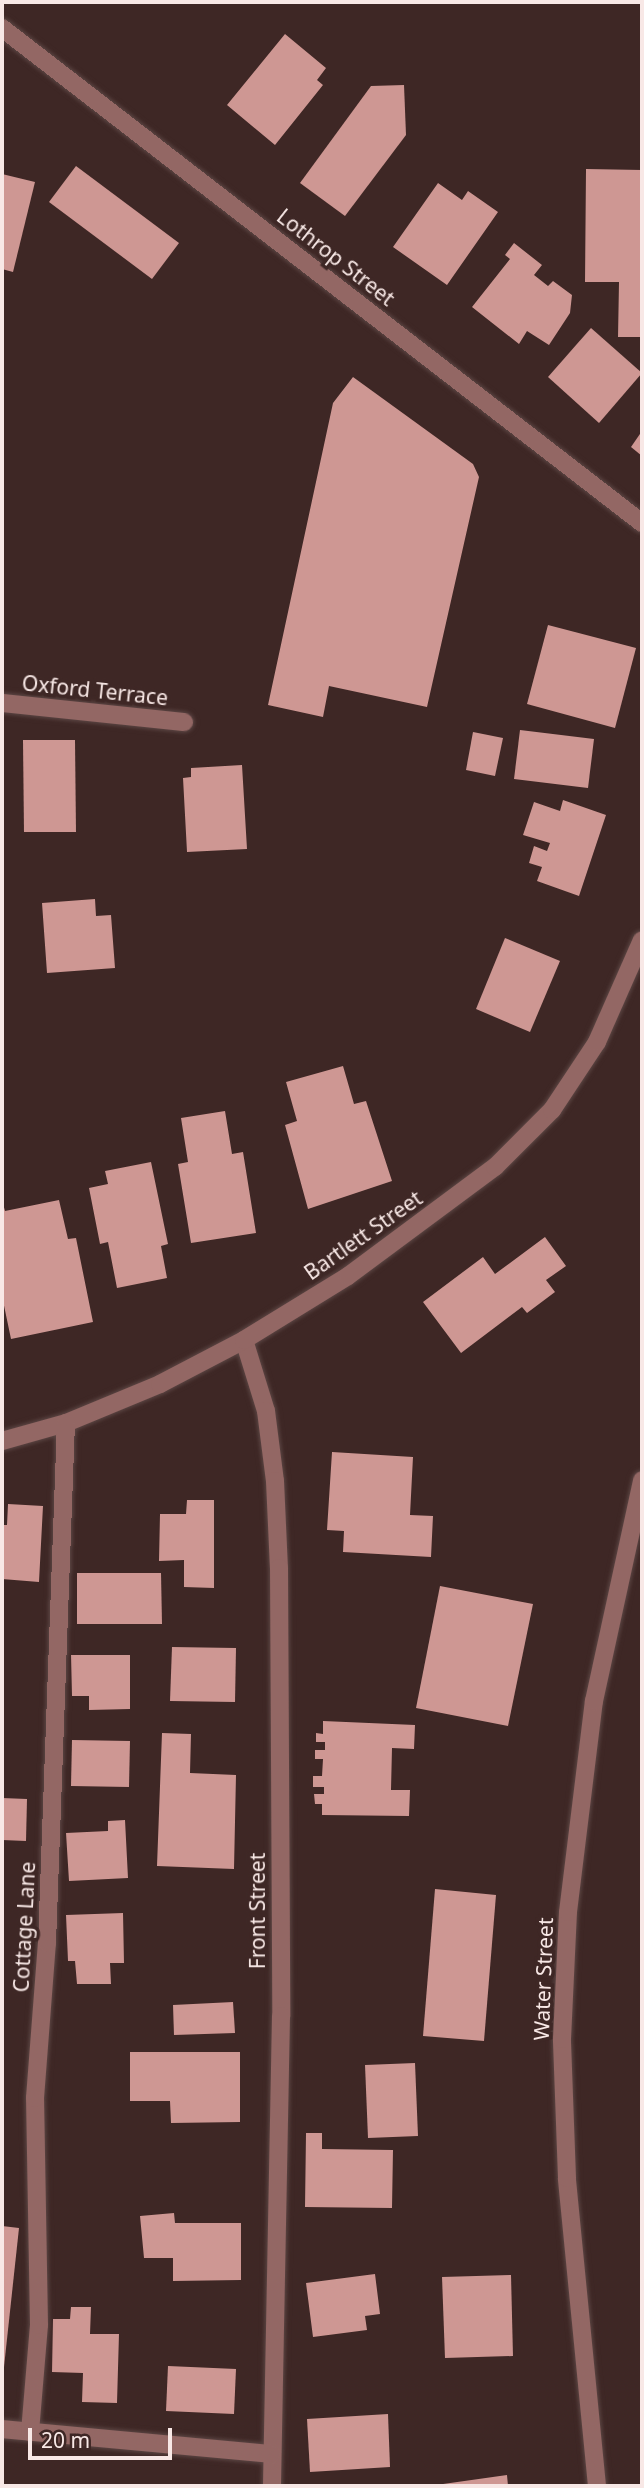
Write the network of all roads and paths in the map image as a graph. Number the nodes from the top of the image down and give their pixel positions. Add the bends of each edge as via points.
1 (2, 28) edge
2 (642, 523) edge
3 (2, 703) edge
4 (184, 722) dead end
5 (642, 940) edge
6 (244, 1340) junction
7 (66, 1423) junction
8 (2, 1441) edge
9 (642, 1480) edge
10 (2, 2429) edge
11 (30, 2432) junction
12 (272, 2454) junction
13 (272, 2486) edge
14 (597, 2486) edge

1 - 2 street, Lothrop Street
3 - 4 street, Oxford Terrace
5 - 6 street, Bartlett Street via 597,1041 552,1110 495,1167 422,1224
6 - 7 street, Bartlett Street via 160,1384
6 - 12 street, Front Street via 266,1411 279,1568 281,2016
7 - 8 street, Bartlett Street
7 - 11 street, Cottage Lane via 47,1929 35,2098 39,2325
9 - 14 street, Water Street via 594,1701 568,1912 562,2039 567,2178
10 - 11 street
11 - 12 street
12 - 13 street, Front Street

